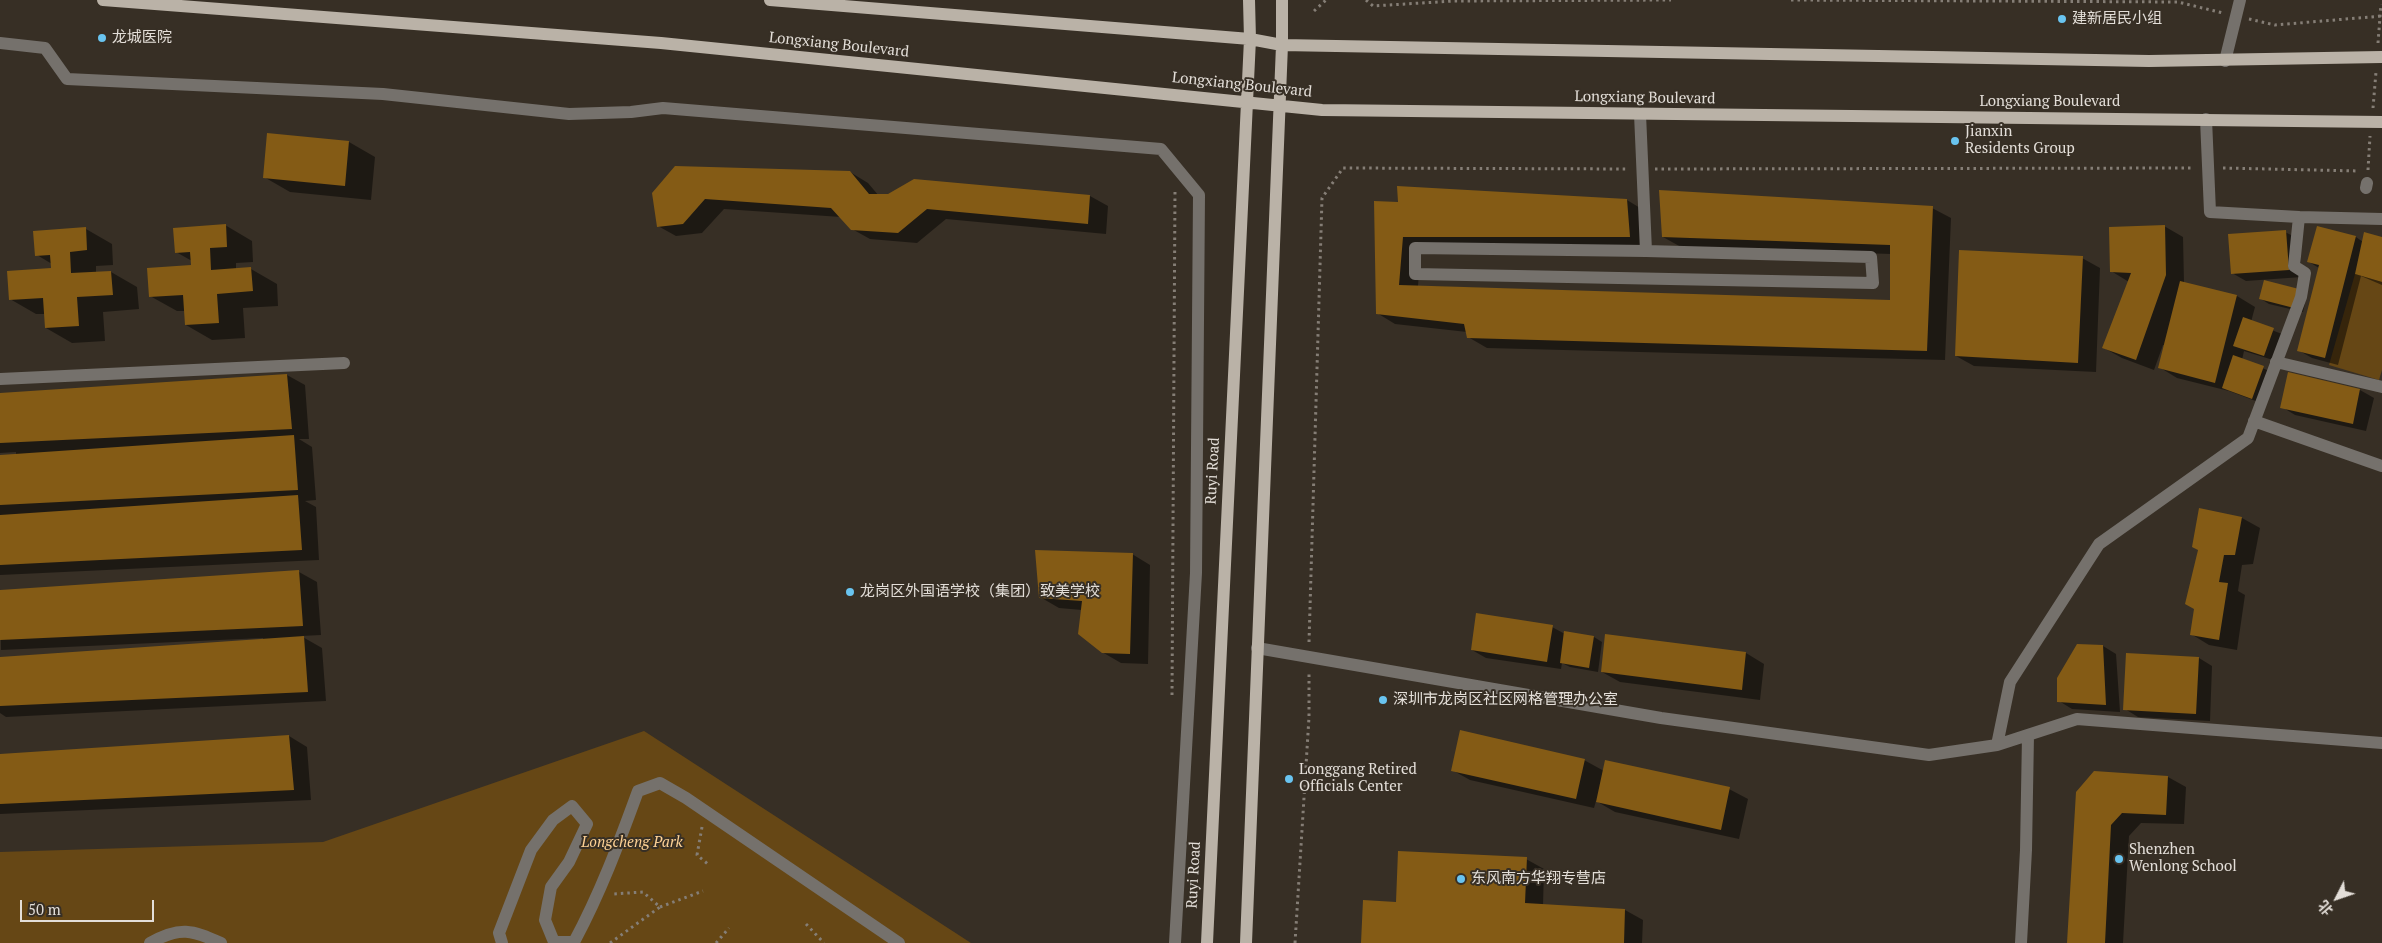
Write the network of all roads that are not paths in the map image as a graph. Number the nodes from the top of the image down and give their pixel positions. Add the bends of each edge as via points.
1 (103, 0) edge
2 (770, 0) edge
3 (1249, 0) edge
4 (1282, 0) edge
5 (2240, 0) edge
6 (1250, 39) junction
7 (0, 43) edge
8 (1282, 45) junction
9 (2225, 61) junction
10 (2379, 61) edge
11 (1247, 102) junction
12 (1280, 106) junction
13 (1640, 114) junction
14 (2377, 118) edge
15 (2206, 119) junction
16 (2299, 217) junction
17 (2382, 219) edge
18 (1646, 251) junction
19 (344, 362) dead end
20 (2276, 362) junction
21 (0, 380) edge
22 (2382, 387) edge
23 (2254, 421) junction
24 (2382, 466) edge
25 (1258, 648) junction
26 (2028, 735) junction
27 (2382, 743) edge
28 (1997, 745) junction
29 (150, 943) edge
30 (221, 943) edge
31 (502, 943) edge
32 (899, 943) edge
33 (1175, 943) edge
34 (1207, 943) edge
35 (1246, 943) edge
36 (2022, 943) edge

1 - 11 main road, Longxiang Boulevard via 661,44
2 - 6 main road
3 - 6 main road, Ruyi Road
4 - 8 main road
5 - 9 street
6 - 8 main road
6 - 11 main road, Ruyi Road
7 - 33 street via 45,48 67,79 383,94 569,114 663,108 1161,149 1199,195 1196,573
8 - 9 main road
8 - 12 main road
9 - 10 main road
11 - 12 main road, Longxiang Boulevard
11 - 34 main road, Ruyi Road
12 - 13 main road, Longxiang Boulevard via 1322,110
12 - 25 main road
13 - 15 main road, Longxiang Boulevard
13 - 18 street
14 - 15 main road, Longxiang Boulevard
15 - 16 street via 2210,212
16 - 17 street
16 - 20 street via 2294,266 2305,273 2300,297
18 - 18 street via 1871,257 1873,283 1415,274 1415,248
19 - 21 street
20 - 22 street
20 - 23 street
23 - 24 street
23 - 28 street via 2248,438 2099,544 2010,682
25 - 28 street via 1661,718 1929,755
25 - 35 main road
26 - 27 street via 2077,719
26 - 28 street
26 - 36 street
29 - 30 street via 165,935 193,931
31 - 32 street via 499,933 531,850 553,820 572,806 587,824 569,862 551,887 545,920 554,942 574,942 615,854 638,790 660,783 705,810

